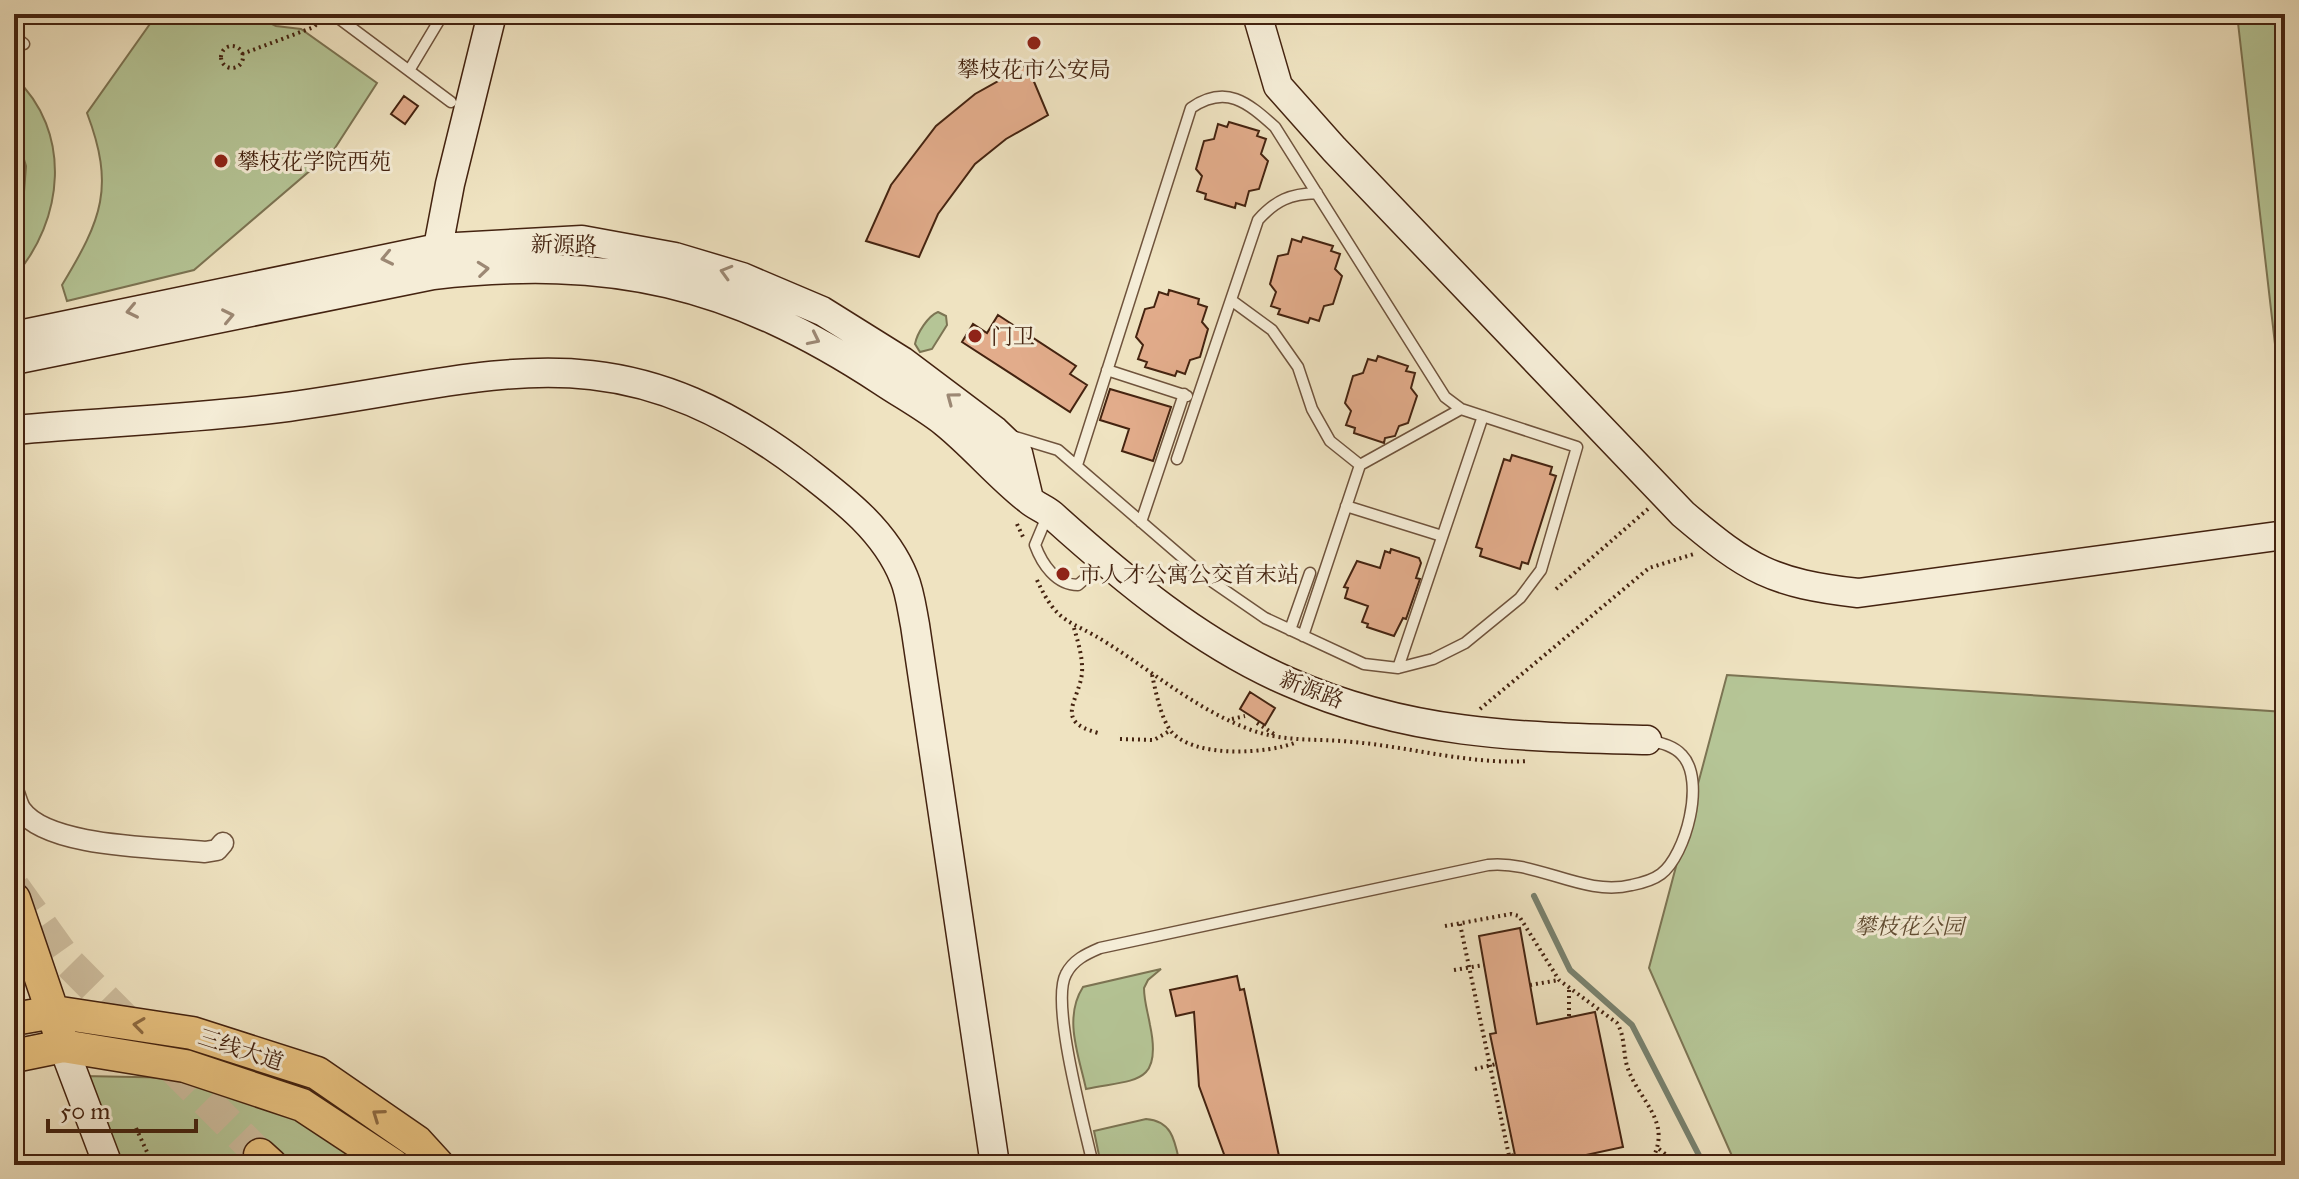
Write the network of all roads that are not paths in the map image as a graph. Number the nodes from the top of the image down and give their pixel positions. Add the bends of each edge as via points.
1 (333, 14) edge
2 (443, 14) edge
3 (492, 14) edge
4 (1257, 14) edge
5 (14, 36) edge
6 (24, 44) dead end
7 (410, 69) junction
8 (451, 102) dead end
9 (1317, 193) junction
10 (436, 261) junction
11 (1231, 300) junction
12 (14, 336) edge
13 (14, 360) edge
14 (1107, 370) junction
15 (1184, 394) junction
16 (1197, 398) junction
17 (1461, 409) junction
18 (1483, 416) junction
19 (14, 430) edge
20 (995, 431) junction
21 (1177, 459) dead end
22 (1077, 465) junction
23 (1360, 465) junction
24 (1039, 506) junction
25 (1346, 506) junction
26 (1141, 522) junction
27 (2285, 535) edge
28 (1442, 536) junction
29 (1104, 562) junction
30 (1310, 573) dead end
31 (1290, 630) junction
32 (1303, 636) junction
33 (1398, 668) junction
34 (1647, 740) joint
35 (14, 793) edge
36 (223, 843) dead end
37 (14, 900) edge
38 (54, 1012) junction
39 (15, 1016) edge
40 (37, 1050) edge
41 (108, 1165) edge
42 (393, 1165) edge
43 (438, 1165) edge
44 (995, 1165) edge
45 (1093, 1165) edge

1 - 7 lane
2 - 7 lane
3 - 10 street
4 - 27 street via 1278,86 1664,495 1726,551 1762,573 1799,587 1858,593
5 - 6 lane
7 - 8 lane
9 - 11 lane via 1274,202 1258,220
9 - 14 lane via 1275,127 1255,109 1232,97 1209,96 1191,108
9 - 17 lane via 1445,397
10 -> 12 street, 新源路
13 -> 10 street, 新源路
20 -> 10 street, 新源路 via 870,340 822,311 742,277 675,257 582,240
10 -> 24 street, 新源路 via 631,274 749,307 830,347 944,422
11 - 16 lane
11 - 23 lane via 1272,330 1298,367 1330,441
14 - 15 lane
14 - 22 lane
15 - 16 lane
15 - 26 lane
16 - 21 lane
17 - 18 lane
17 - 23 lane
18 - 28 lane
18 - 33 lane via 1577,447 1541,570 1520,598 1465,643
19 - 44 street via 279,407 506,372 582,371 652,385 717,411 775,447 848,503 881,539 904,578 918,640
20 - 22 lane via 1058,450
20 - 24 street, 新源路 via 1018,453
22 - 26 lane
23 - 25 lane
24 - 29 street, 新源路
24 - 29 lane via 1035,545 1062,582 1078,585
25 - 28 lane
25 - 32 lane
26 - 31 lane via 1204,576
28 - 33 lane
29 - 34 street, 新源路 via 1229,651 1289,682 1400,719 1509,737
30 - 31 lane
31 - 32 lane
32 - 33 lane via 1364,664
34 - 45 lane via 1683,755 1692,787 1680,849 1660,874 1647,881 1611,888 1521,865 1488,865 1100,948 1074,962 1065,974 1060,1004
35 - 36 street via 21,810 66,837 205,852
37 - 38 main road
38 - 39 main road, 三线大道
38 - 40 main road
43 -> 38 main road, 三线大道 via 417,1142 317,1073 192,1033
39 - 40 street
40 - 41 street
40 - 42 main road, 三线大道 via 185,1066 302,1105

